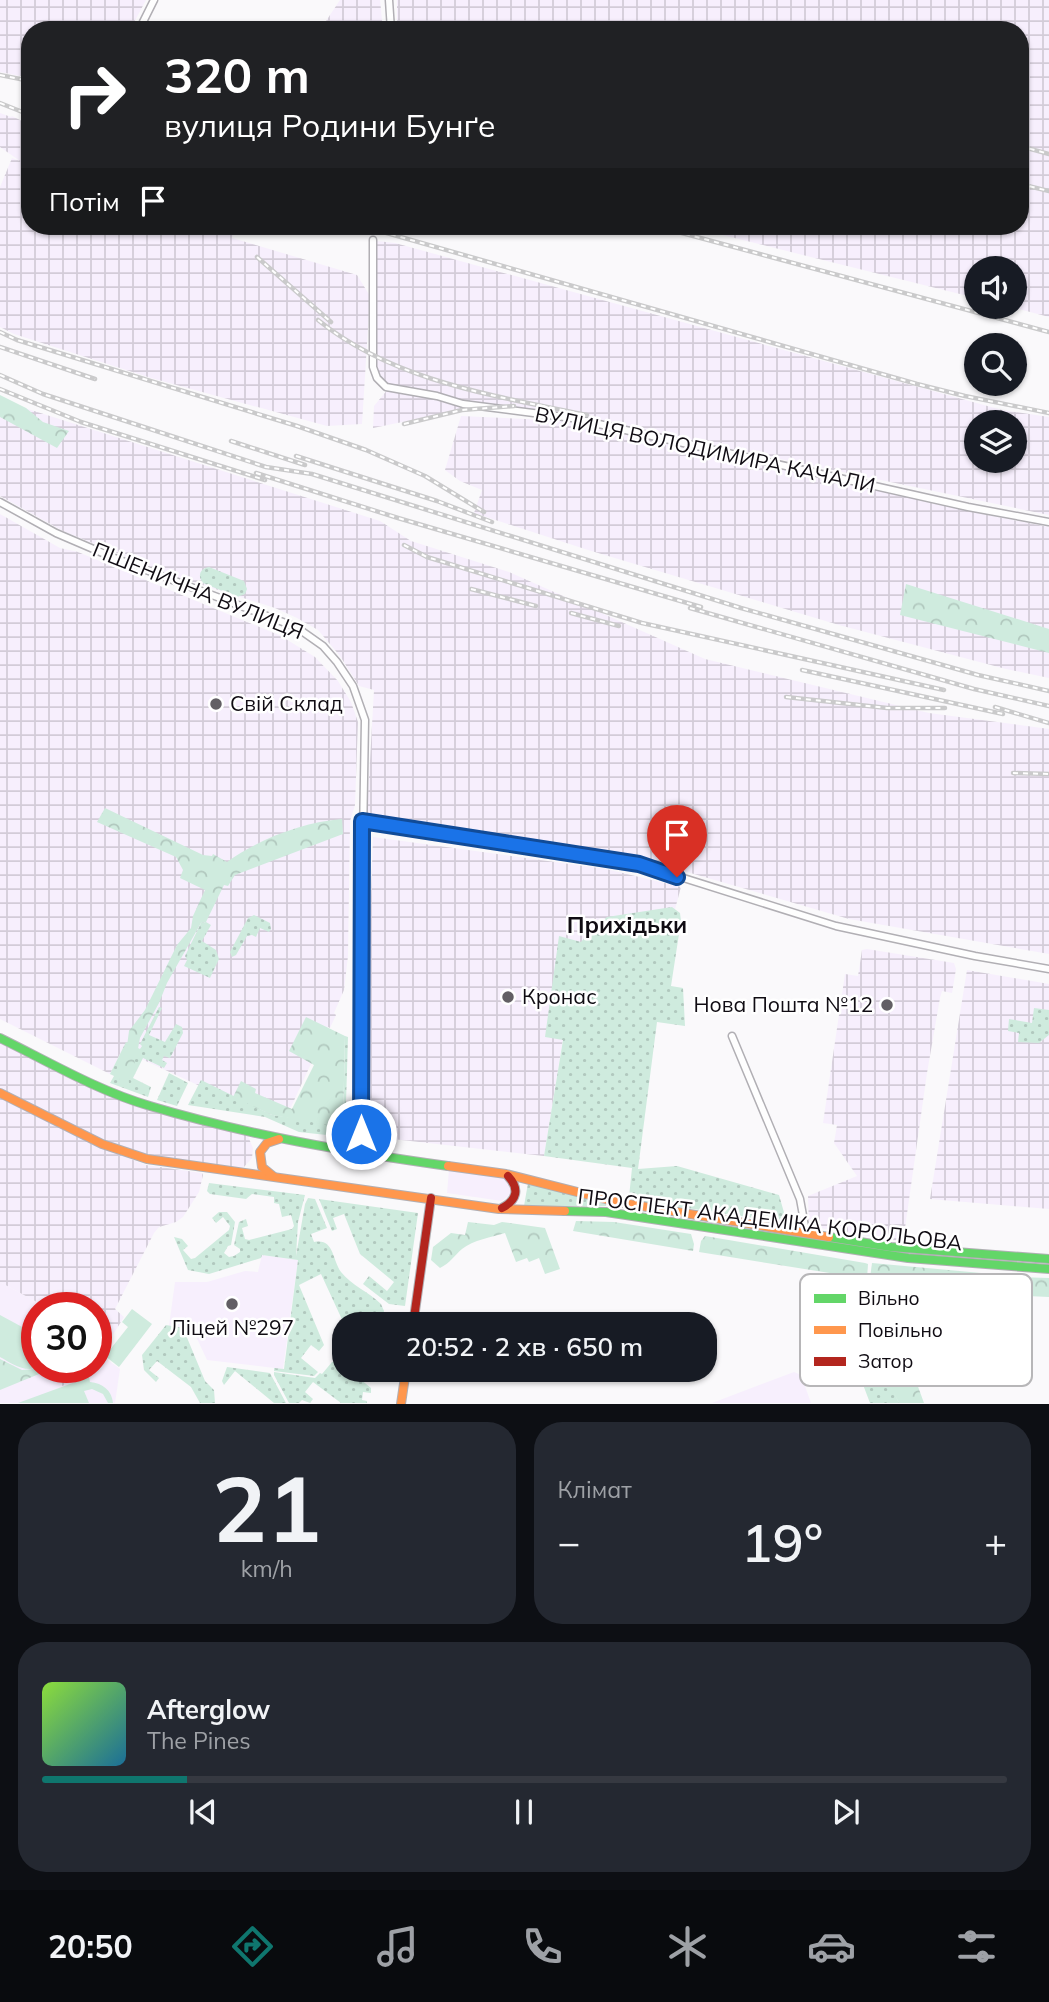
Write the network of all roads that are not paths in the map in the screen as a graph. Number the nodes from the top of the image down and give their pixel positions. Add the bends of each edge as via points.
1 (154, 0) edge
2 (389, 0) edge
3 (144, 21) edge
4 (390, 21) edge
5 (373, 240) dead end
6 (0, 502) edge
7 (1049, 522) edge
8 (362, 821) junction
9 (1049, 969) edge
10 (732, 1036) dead end
11 (0, 1038) edge
12 (0, 1093) edge
13 (361, 1134) junction
14 (282, 1138) junction
15 (347, 1150) junction
16 (379, 1156) junction
17 (506, 1174) junction
18 (274, 1176) junction
19 (431, 1198) junction
20 (499, 1209) junction
21 (806, 1232) junction
22 (1049, 1259) edge
23 (1049, 1269) edge
24 (415, 1312) edge
25 (404, 1382) edge
26 (401, 1404) edge

1 - 3 street
2 - 4 street
5 - 7 street, ВУЛИЦЯ ВОЛОДИМИРА КАЧАЛИ via 373,367 386,387 463,404 572,418
6 - 8 street, ПШЕНИЧНА ВУЛИЦЯ via 100,552 312,636 337,662 361,704 365,720
8 - 9 street via 639,864 836,926
8 - 13 street, ПШЕНИЧНА ВУЛИЦЯ
10 - 21 street via 800,1199
11 - 14 main road, ПРОСПЕКТ АКАДЕМІКА КОРОЛЬОВА via 149,1106
12 - 18 main road, ПРОСПЕКТ АКАДЕМІКА КОРОЛЬОВА via 102,1143 148,1159
13 - 15 street
13 - 16 street
14 - 15 main road, ПРОСПЕКТ АКАДЕМІКА КОРОЛЬОВА
14 - 18 main road via 267,1143 260,1153 262,1167
15 - 16 main road, ПРОСПЕКТ АКАДЕМІКА КОРОЛЬОВА
16 - 17 main road, ПРОСПЕКТ АКАДЕМІКА КОРОЛЬОВА
17 - 20 main road via 515,1183 517,1194 512,1203
17 - 21 main road, ПРОСПЕКТ АКАДЕМІКА КОРОЛЬОВА via 617,1202
18 - 19 main road, ПРОСПЕКТ АКАДЕМІКА КОРОЛЬОВА
19 - 20 main road, ПРОСПЕКТ АКАДЕМІКА КОРОЛЬОВА
19 - 24 main road
20 - 23 main road, ПРОСПЕКТ АКАДЕМІКА КОРОЛЬОВА via 607,1212 908,1258
21 - 22 main road, ПРОСПЕКТ АКАДЕМІКА КОРОЛЬОВА via 905,1248
25 - 26 main road

